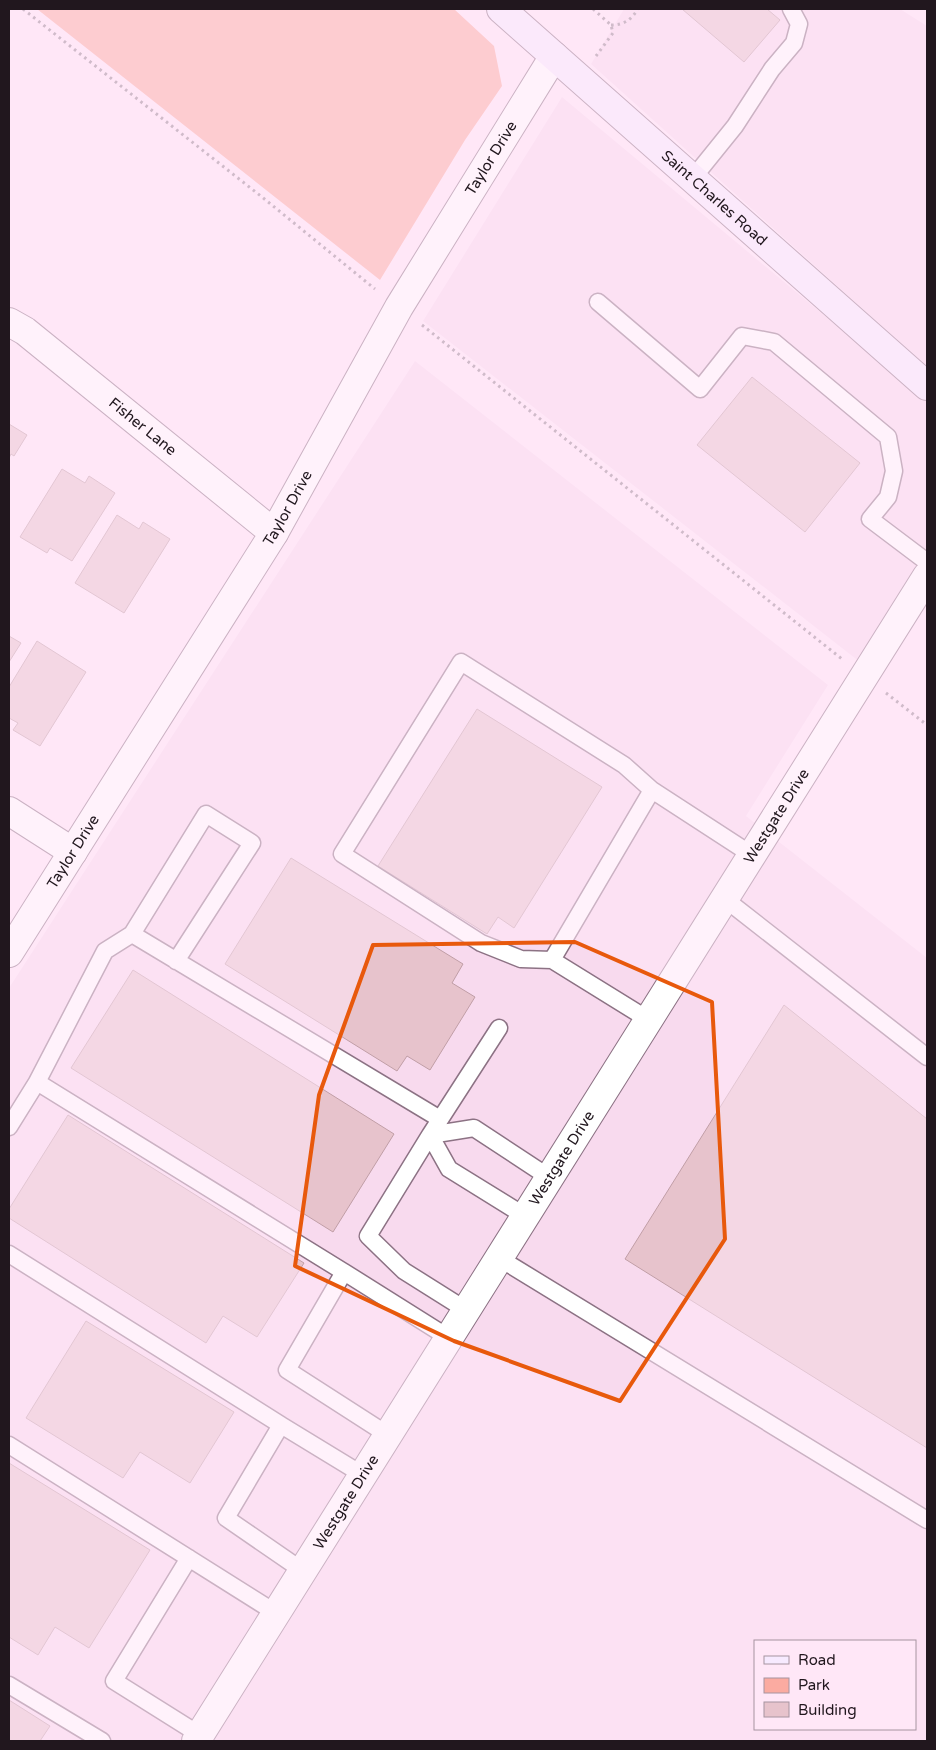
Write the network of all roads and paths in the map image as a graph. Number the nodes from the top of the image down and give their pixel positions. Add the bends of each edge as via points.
1 (23, 9) edge
2 (501, 9) edge
3 (592, 9) edge
4 (638, 9) edge
5 (791, 9) edge
6 (611, 25) junction
7 (554, 56) junction
8 (580, 78) junction
9 (692, 178) junction
10 (357, 276) dead end
11 (598, 302) dead end
12 (399, 307) junction
13 (9, 322) edge
14 (927, 386) edge
15 (274, 533) junction
16 (927, 562) edge
17 (927, 576) edge
18 (845, 662) dead end
19 (883, 691) dead end
20 (927, 725) edge
21 (652, 790) junction
22 (9, 811) edge
23 (73, 852) junction
24 (752, 855) junction
25 (725, 898) junction
26 (132, 934) junction
27 (9, 953) edge
28 (552, 960) junction
29 (176, 961) junction
30 (649, 1020) junction
31 (500, 1028) dead end
32 (927, 1057) edge
33 (37, 1082) junction
34 (440, 1119) junction
35 (9, 1127) edge
36 (430, 1135) junction
37 (550, 1178) junction
38 (525, 1216) junction
39 (9, 1254) edge
40 (499, 1258) junction
41 (344, 1272) junction
42 (466, 1310) junction
43 (449, 1338) junction
44 (281, 1425) junction
45 (388, 1435) junction
46 (9, 1444) edge
47 (363, 1475) junction
48 (927, 1520) edge
49 (189, 1558) junction
50 (303, 1571) junction
51 (276, 1613) junction
52 (9, 1685) edge
53 (198, 1738) edge
54 (102, 1741) edge

1 - 10 path
2 - 7 street, Saint Charles Road
3 - 6 path
4 - 6 path via 629,21
5 - 9 lane via 799,24 794,43 772,69 736,126
6 - 8 path via 613,33
7 - 8 street, Saint Charles Road
7 - 12 street, Taylor Drive
8 - 9 street, Saint Charles Road
9 - 14 street, Saint Charles Road
11 - 16 lane via 700,389 742,336 774,342 888,437 894,471 888,497 870,520
12 - 15 street, Taylor Drive
12 - 18 path
13 - 15 street, Fisher Lane via 25,331
15 - 23 street, Taylor Drive
17 - 24 street, Westgate Drive
19 - 20 path
21 - 24 lane
21 - 28 lane
21 - 28 lane via 624,765 461,662 342,854 481,943 521,959
22 - 23 street
23 - 27 street, Taylor Drive
24 - 25 street, Westgate Drive
25 - 30 street, Westgate Drive
25 - 32 lane
26 - 29 lane
26 - 29 lane via 206,814 252,842
26 - 33 lane via 105,951
28 - 30 lane
29 - 34 lane
30 - 37 street, Westgate Drive
31 - 34 lane
33 - 35 lane
33 - 41 lane
34 - 36 lane
36 - 37 lane via 474,1128
36 - 38 lane via 449,1169
36 - 42 lane via 368,1236 404,1271
37 - 38 street, Westgate Drive
38 - 40 street, Westgate Drive
39 - 44 lane
40 - 42 street, Westgate Drive
40 - 48 lane
41 - 43 lane
41 - 45 lane via 287,1370
42 - 43 street, Westgate Drive
43 - 45 street, Westgate Drive
44 - 47 lane
44 - 50 lane via 226,1518
45 - 47 street, Westgate Drive
46 - 49 lane
47 - 50 street, Westgate Drive
49 - 51 lane
49 - 53 lane via 114,1681
50 - 51 street, Westgate Drive
51 - 53 street, Westgate Drive
52 - 54 lane

